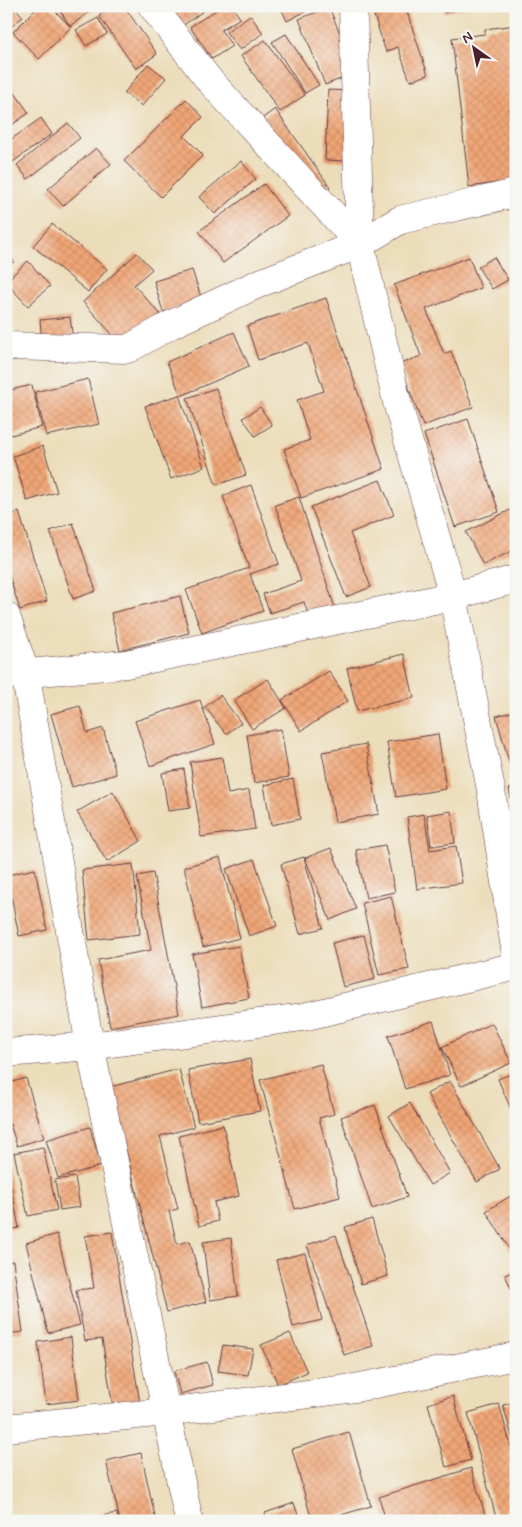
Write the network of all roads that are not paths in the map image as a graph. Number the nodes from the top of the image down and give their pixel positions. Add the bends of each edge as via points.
1 (152, 6) edge
2 (353, 6) edge
3 (516, 193) edge
4 (360, 244) junction
5 (6, 346) edge
6 (516, 579) edge
7 (453, 596) junction
8 (6, 616) edge
9 (16, 674) edge
10 (516, 956) edge
11 (516, 966) edge
12 (90, 1046) junction
13 (6, 1053) edge
14 (516, 1356) edge
15 (166, 1412) junction
16 (6, 1428) edge
17 (189, 1521) edge

1 - 4 street via 208,80
2 - 4 street
3 - 4 street via 400,220
4 - 5 street via 260,283 172,324 128,349
4 - 7 street via 397,402
6 - 7 street
7 - 9 street via 126,664
7 - 10 street via 491,790
8 - 9 street
9 - 12 street
11 - 12 street via 303,1017
12 - 13 street
12 - 15 street
14 - 15 street via 355,1388
15 - 16 street
15 - 17 street

